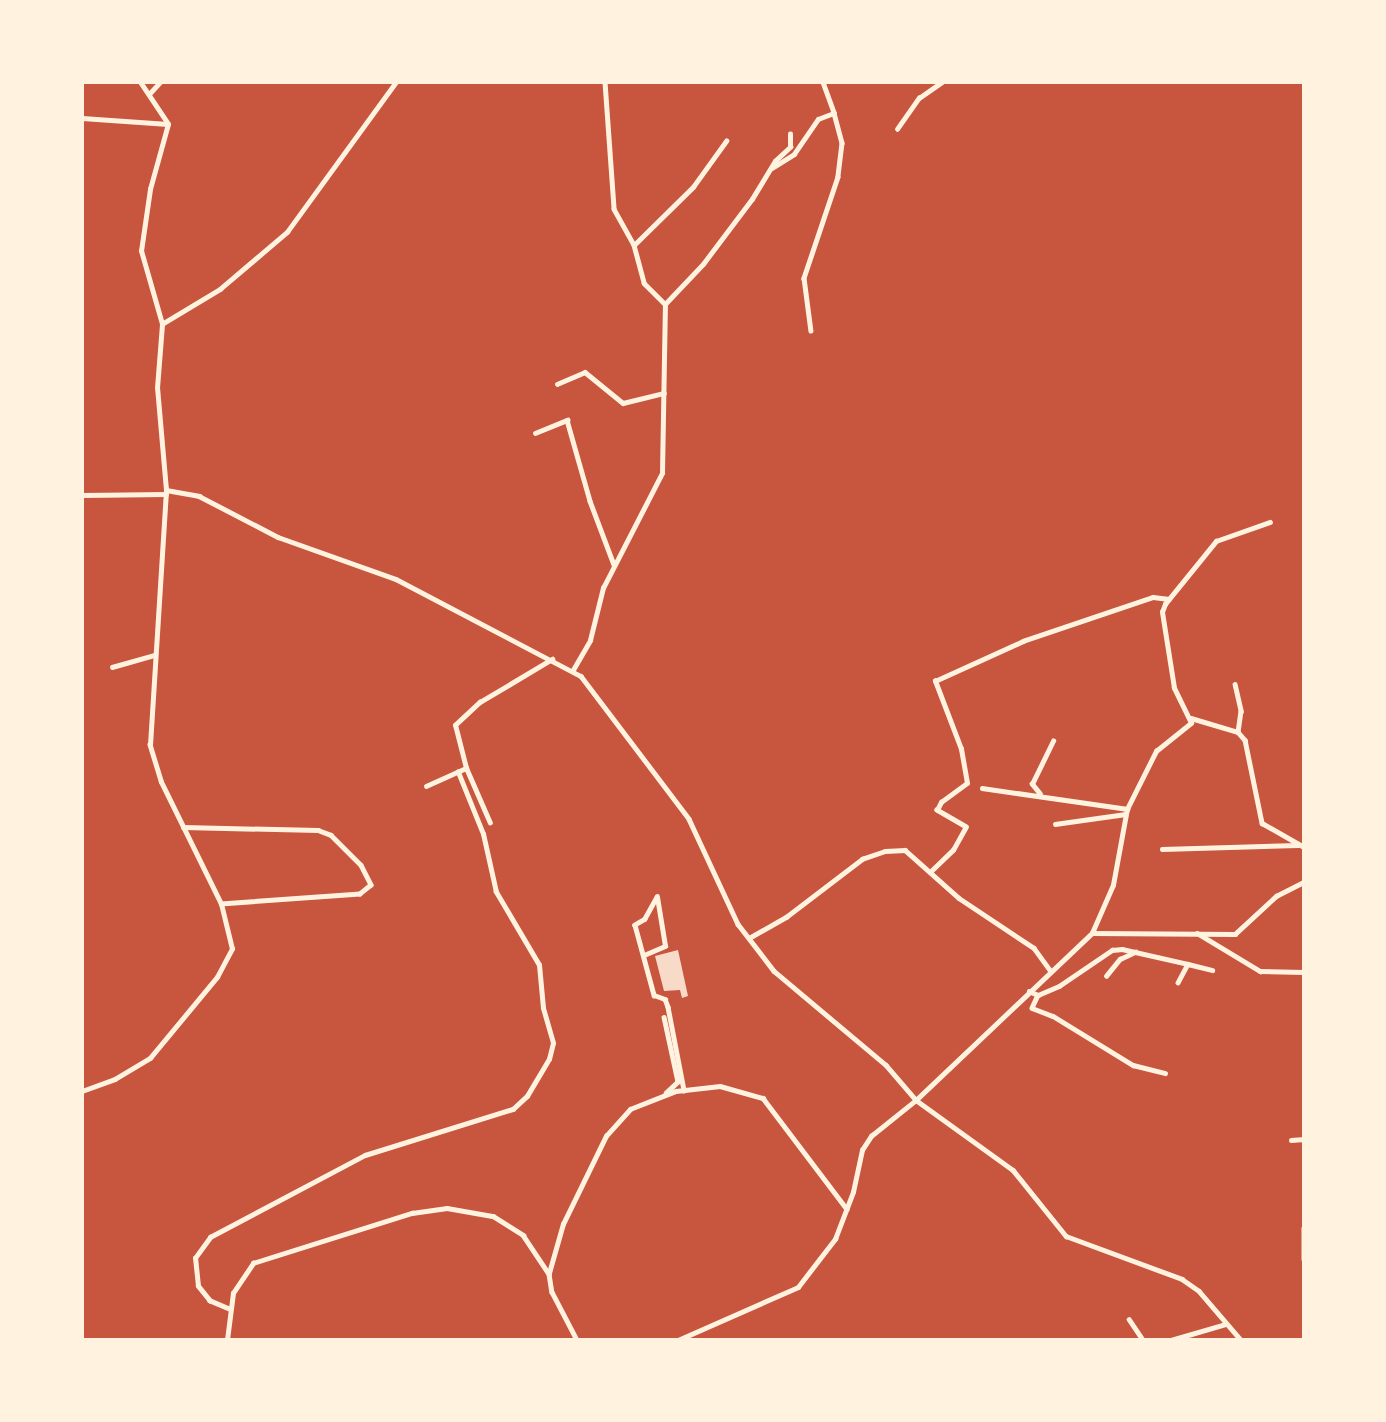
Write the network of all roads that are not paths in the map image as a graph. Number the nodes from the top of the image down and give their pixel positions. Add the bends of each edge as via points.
1 (140, 82) edge
2 (159, 82) edge
3 (396, 82) edge
4 (605, 82) edge
5 (823, 82) edge
6 (942, 82) edge
7 (149, 94) junction
8 (834, 113) junction
9 (82, 118) edge
10 (168, 124) junction
11 (897, 129) dead end
12 (790, 134) dead end
13 (726, 141) dead end
14 (771, 169) junction
15 (634, 245) junction
16 (665, 304) junction
17 (162, 324) junction
18 (810, 331) dead end
19 (557, 384) dead end
20 (664, 393) junction
21 (535, 433) dead end
22 (166, 492) junction
23 (82, 495) edge
24 (1270, 522) dead end
25 (615, 566) junction
26 (1170, 599) junction
27 (154, 655) junction
28 (553, 659) junction
29 (112, 667) dead end
30 (573, 670) junction
31 (1235, 684) dead end
32 (1190, 718) junction
33 (1238, 732) junction
34 (1053, 741) dead end
35 (466, 768) junction
36 (458, 772) junction
37 (426, 786) dead end
38 (982, 788) dead end
39 (1041, 794) junction
40 (1126, 811) junction
41 (490, 822) dead end
42 (1055, 824) dead end
43 (183, 827) junction
44 (1301, 846) edge
45 (1162, 849) dead end
46 (930, 872) junction
47 (1304, 882) edge
48 (221, 904) junction
49 (1196, 932) junction
50 (1092, 933) junction
51 (748, 938) junction
52 (1135, 952) junction
53 (644, 955) junction
54 (1188, 964) junction
55 (1051, 970) junction
56 (1212, 970) dead end
57 (1304, 972) edge
58 (1106, 976) dead end
59 (1178, 983) dead end
60 (1028, 991) junction
61 (1038, 995) junction
62 (663, 1017) dead end
63 (1165, 1073) dead end
64 (684, 1090) junction
65 (82, 1091) edge
66 (665, 1094) junction
67 (916, 1100) junction
68 (1304, 1139) edge
69 (1291, 1140) dead end
70 (847, 1209) junction
71 (1304, 1228) edge
72 (1304, 1259) edge
73 (549, 1274) junction
74 (229, 1309) junction
75 (1129, 1319) dead end
76 (1227, 1324) junction
77 (227, 1340) edge
78 (577, 1340) edge
79 (678, 1340) edge
80 (1143, 1340) edge
81 (1171, 1340) edge
82 (1241, 1340) edge

1 - 7 street
2 - 7 street
3 - 17 street via 287,232 220,289
4 - 15 street via 614,209
5 - 8 street
6 - 11 street via 919,98
7 - 10 street
8 - 14 street via 818,119 794,154
8 - 18 street via 842,144 838,177 804,278
9 - 10 street
10 - 17 street via 150,189 141,251
12 - 14 street via 790,147
13 - 15 street via 693,187
14 - 16 street via 703,264
15 - 16 street via 645,283
16 - 20 street
17 - 22 street via 156,375
19 - 20 street via 585,372 623,403
20 - 25 street via 660,481
21 - 25 street via 567,420
22 - 23 street
22 - 27 street
22 - 28 street via 199,496 278,537 396,579
24 - 26 street via 1216,541
25 - 30 street via 595,607 590,640
26 - 32 street via 1162,612 1174,688
26 - 46 street via 1153,597 1023,641 935,681 958,739 967,783 937,810 966,827 953,850
27 - 29 street
27 - 43 street via 150,745 161,782
28 - 30 street
28 - 35 street via 531,668 459,719 454,731
30 - 51 street via 605,702 675,796
31 - 33 street via 1241,711
32 - 33 street
32 - 40 street via 1189,727 1156,751
33 - 44 street via 1245,740 1262,823
34 - 39 street via 1032,783
35 - 36 street
35 - 41 street
36 - 37 street
36 - 74 street via 483,834 496,892 539,965 543,1008 553,1043 549,1059 527,1096 513,1109 365,1155 210,1237 195,1258 198,1286 210,1301
38 - 39 street
39 - 40 street
40 - 42 street
40 - 50 street via 1113,885
43 - 48 street
43 - 48 street via 318,830 331,835 361,865 371,885 360,894
44 - 45 street
46 - 51 street via 905,850 878,853
46 - 55 street via 977,912 1034,948
47 - 49 street via 1276,896 1235,934
48 - 65 street via 232,949 217,977 150,1058 115,1079
49 - 50 street
49 - 57 street via 1260,971
50 - 55 street
51 - 67 street via 781,978 886,1065
52 - 54 street
52 - 58 street via 1120,959
52 - 61 street via 1112,950
53 - 53 street via 635,925 645,919 657,897 665,946
53 - 64 street via 654,995 665,999 668,1007
54 - 56 street
54 - 59 street
55 - 60 street
60 - 61 street
60 - 67 street
61 - 63 street via 1032,1008 1133,1065
62 - 66 street via 678,1082
64 - 66 street
64 - 70 street via 735,1087 763,1098
66 - 73 street via 630,1109 607,1136 563,1224
67 - 70 street via 886,1121 862,1150
67 - 76 street via 1013,1170 1066,1236 1182,1279 1199,1290
68 - 69 street
70 - 79 street via 827,1254 798,1287
71 - 72 street
73 - 74 street via 537,1251 505,1221 468,1209 447,1208 412,1213 263,1258 240,1278
73 - 78 street via 552,1292
74 - 77 street
75 - 80 street
76 - 81 street
76 - 82 street

